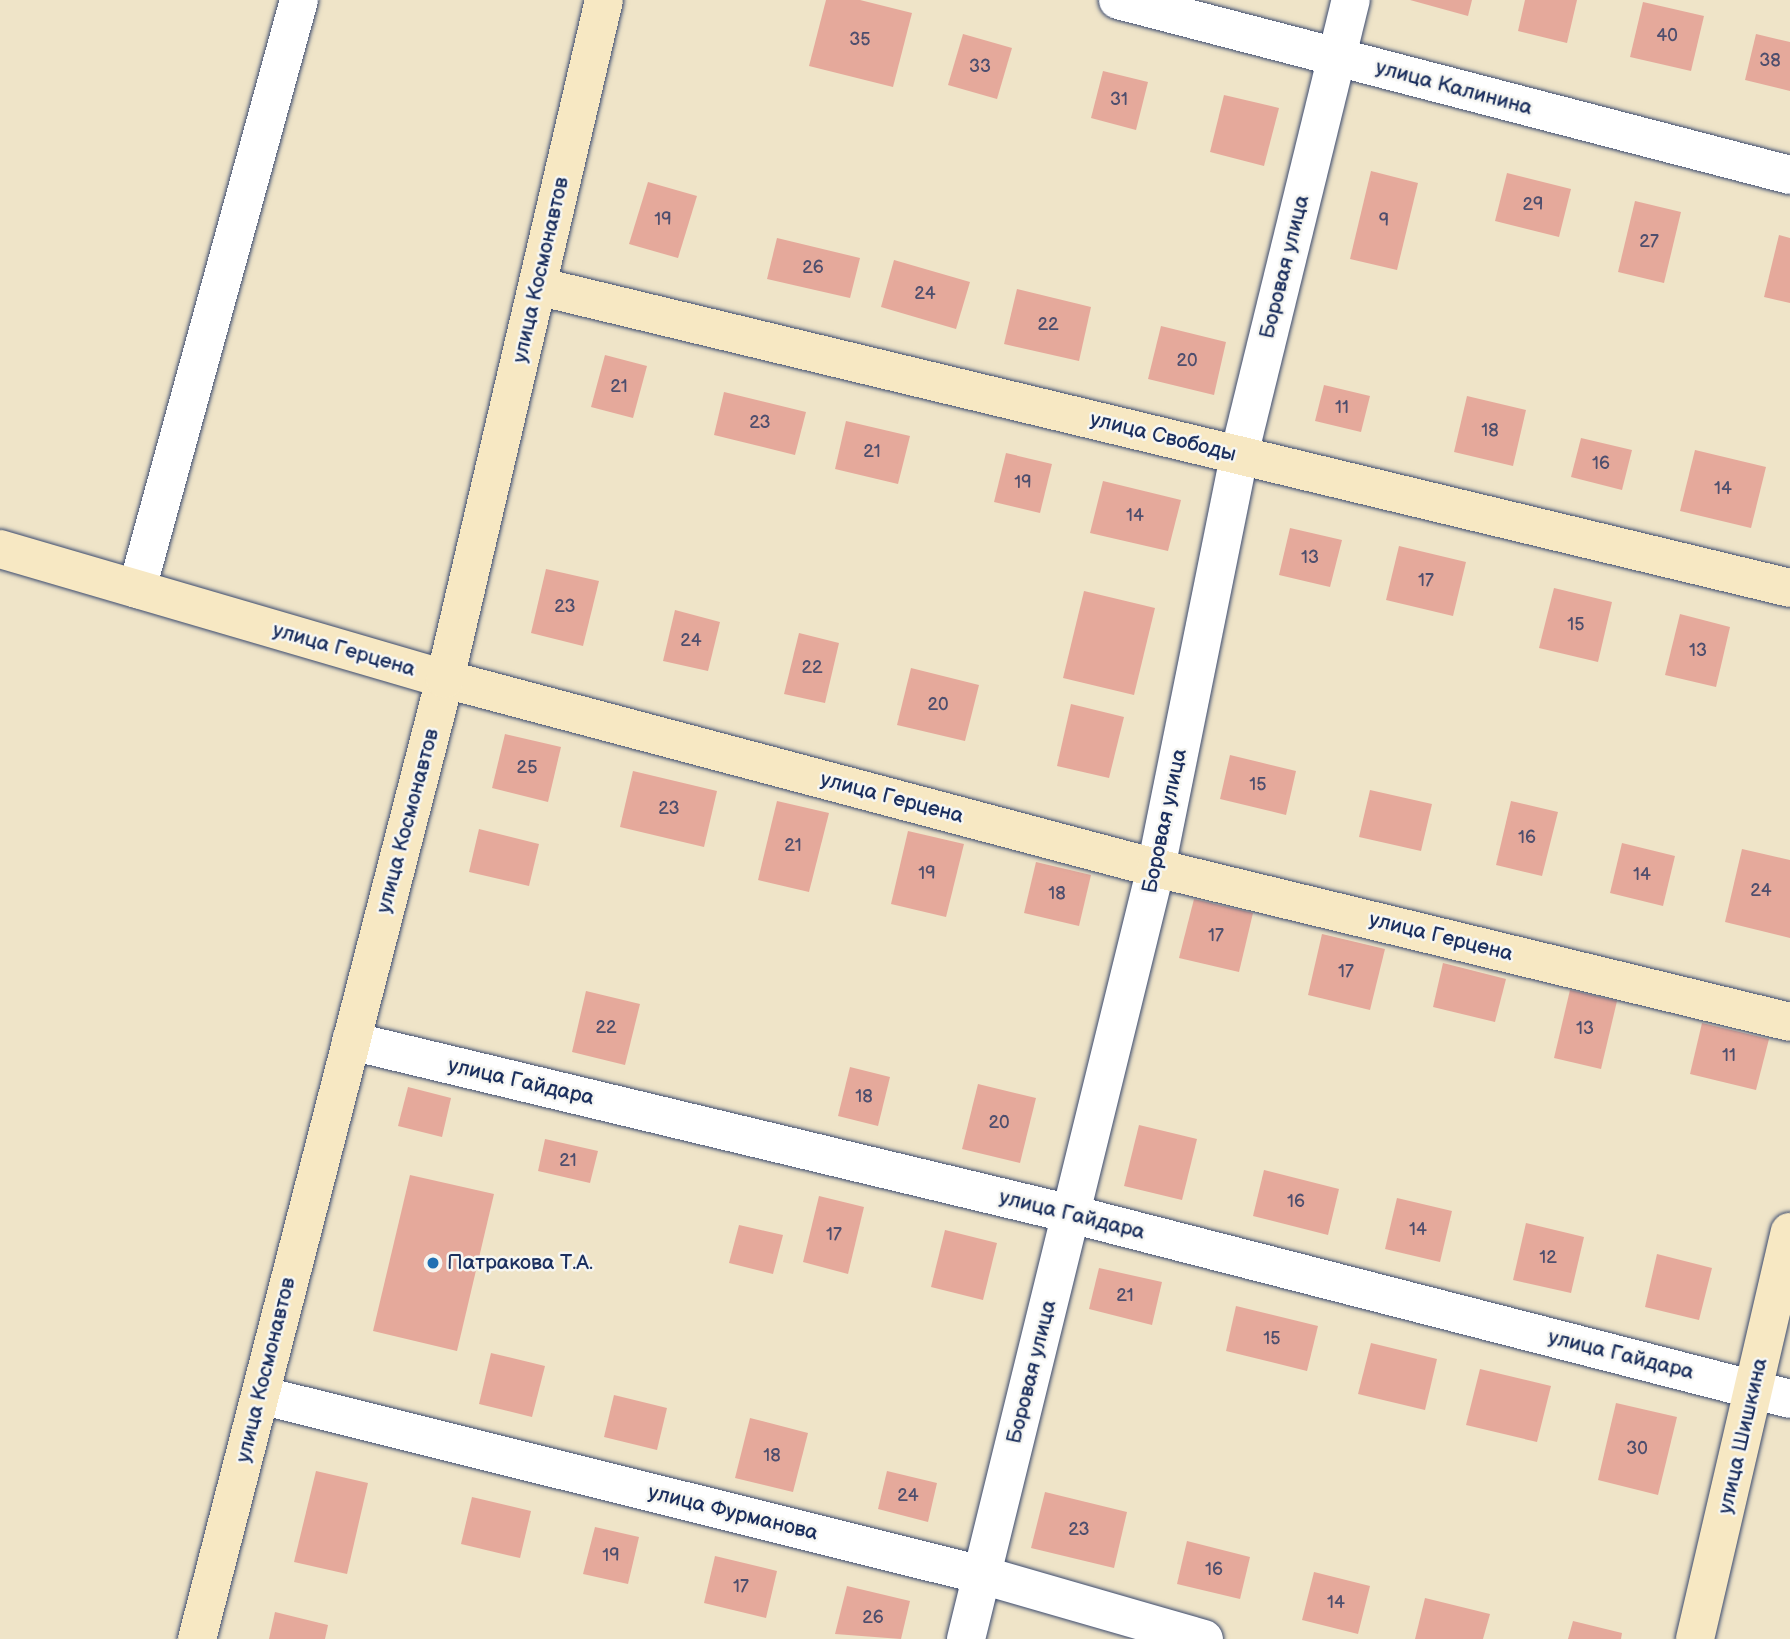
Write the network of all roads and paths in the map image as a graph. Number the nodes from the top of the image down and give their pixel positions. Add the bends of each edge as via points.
1 (299, 0) edge
2 (604, 0) edge
3 (1118, 0) edge
4 (1351, 0) edge
5 (1337, 58) junction
6 (1790, 175) edge
7 (537, 286) junction
8 (1239, 455) junction
9 (0, 549) edge
10 (1790, 588) edge
11 (136, 589) junction
12 (445, 679) junction
13 (1156, 868) junction
14 (1790, 1022) edge
15 (351, 1041) junction
16 (1071, 1214) junction
17 (1790, 1233) edge
18 (1754, 1389) junction
19 (260, 1395) junction
20 (1790, 1399) edge
21 (982, 1575) junction
22 (197, 1639) edge
23 (966, 1639) edge
24 (1204, 1639) edge
25 (1695, 1639) edge

1 - 11 street
2 - 7 street, улица Космонавтов
3 - 5 street, улица Калинина
4 - 5 street, Боровая улица
5 - 6 street, улица Калинина
5 - 8 street, Боровая улица
7 - 8 street, улица Свободы
7 - 12 street, улица Космонавтов
8 - 10 street, улица Свободы
8 - 13 street, Боровая улица
9 - 11 street, улица Герцена
11 - 12 street, улица Герцена
12 - 13 street, улица Герцена
12 - 15 street, улица Космонавтов
13 - 14 street, улица Герцена
13 - 16 street, Боровая улица
15 - 16 street, улица Гайдара
15 - 19 street, улица Космонавтов
16 - 18 street, улица Гайдара
16 - 21 street, Боровая улица
17 - 18 street, улица Шишкина
18 - 20 street, улица Гайдара
18 - 25 street, улица Шишкина
19 - 21 street, улица Фурманова
19 - 22 street, улица Космонавтов
21 - 23 street, Боровая улица
21 - 24 street, улица Фурманова

